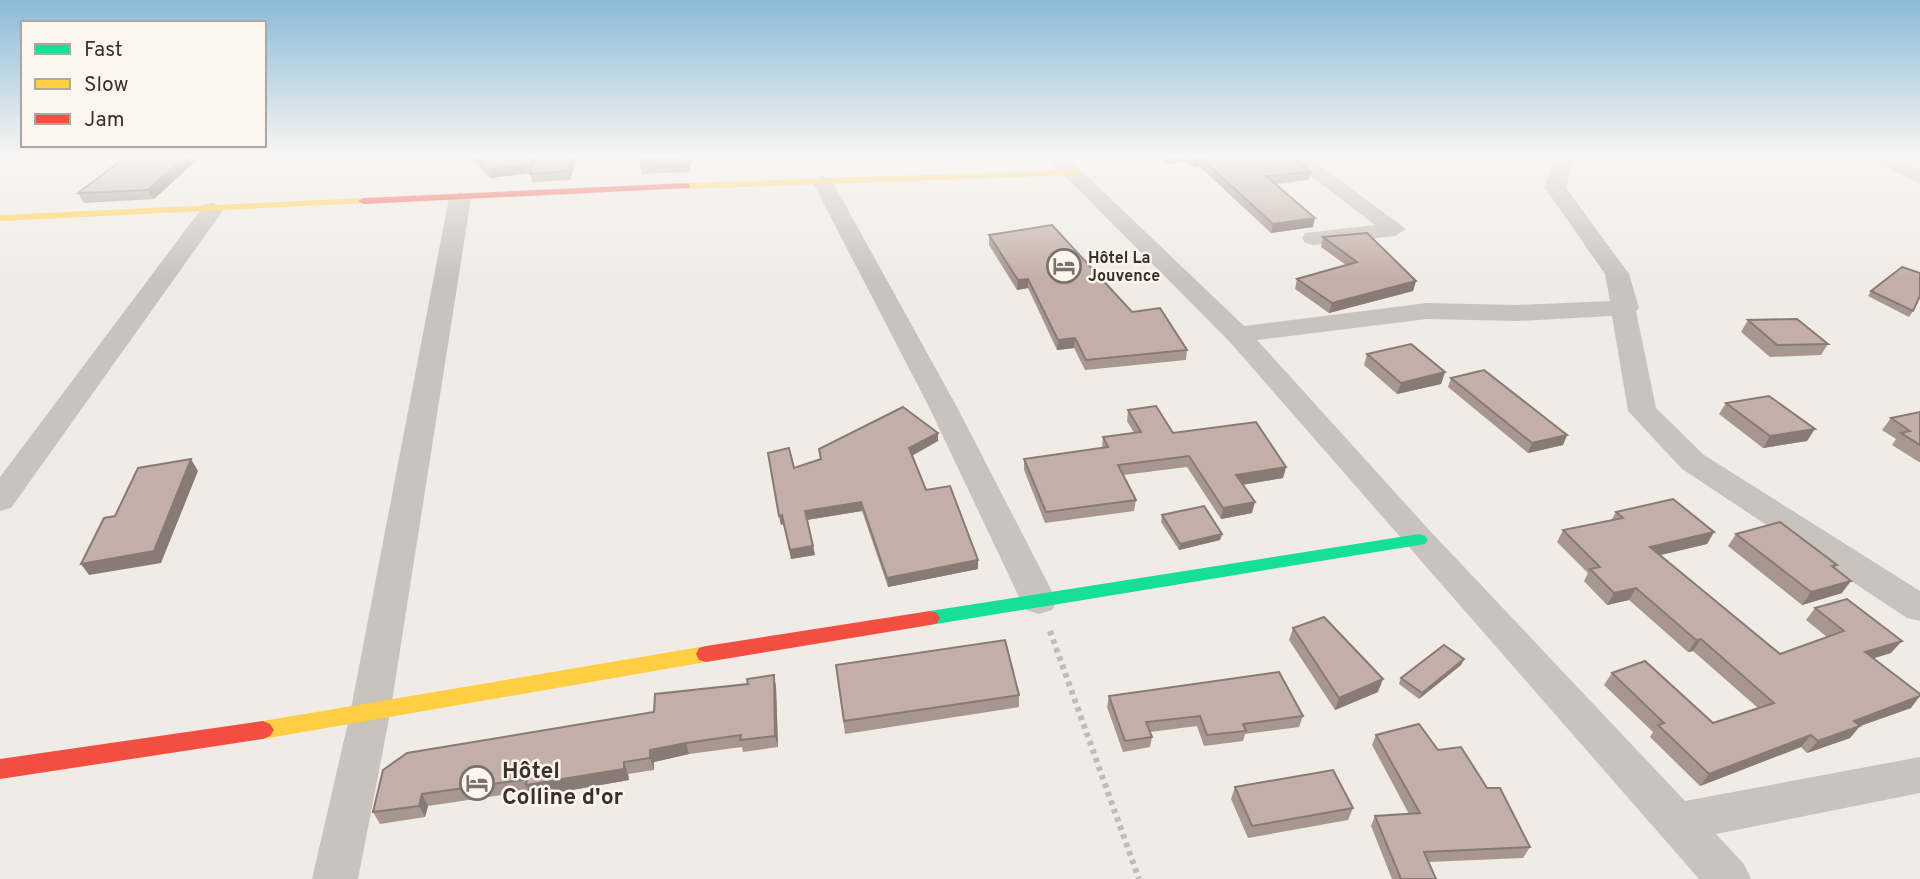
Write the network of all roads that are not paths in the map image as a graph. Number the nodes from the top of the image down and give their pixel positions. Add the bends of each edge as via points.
1 (481, 197) edge
2 (831, 197) edge
3 (1098, 197) edge
4 (1351, 197) edge
5 (1562, 197) edge
6 (460, 198) junction
7 (213, 209) junction
8 (0, 218) edge
9 (1313, 238) dead end
10 (1626, 308) junction
11 (1238, 335) junction
12 (0, 500) edge
13 (1419, 540) junction
14 (1039, 601) junction
15 (1920, 608) edge
16 (370, 714) junction
17 (0, 769) edge
18 (1920, 775) edge
19 (1678, 822) junction
20 (335, 879) edge
21 (1728, 879) edge

1 - 6 street
2 - 14 street via 943,407
3 - 11 street
4 - 9 street via 1395,229
5 - 10 street via 1617,274
6 - 7 street
6 - 16 street
7 - 8 street
7 - 12 street
10 - 11 street via 1427,311
10 - 15 street via 1642,411 1693,462
11 - 13 street
13 - 14 street
13 - 19 street
14 - 16 street via 681,657
16 - 17 street
16 - 20 street
18 - 19 street
19 - 21 street

